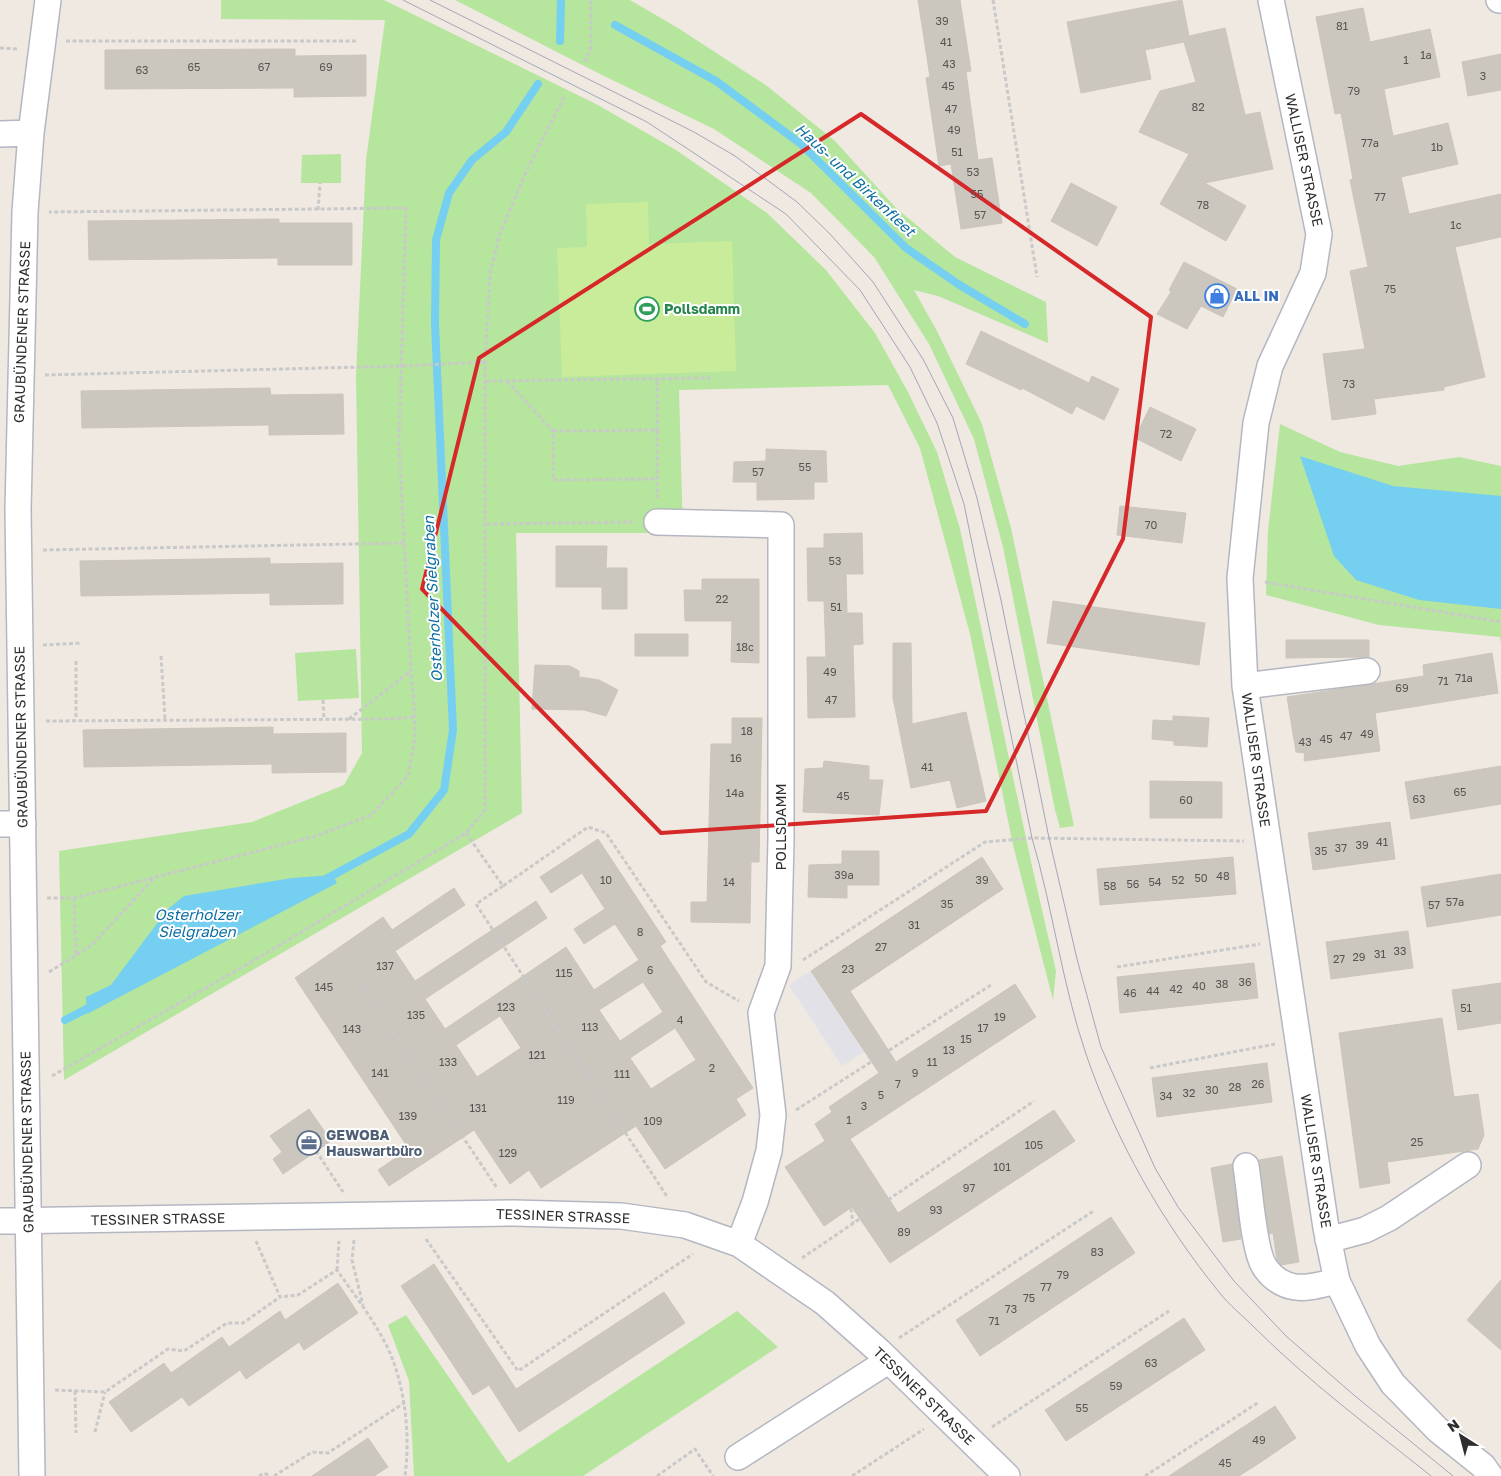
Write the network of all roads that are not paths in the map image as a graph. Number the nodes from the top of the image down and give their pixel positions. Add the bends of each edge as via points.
1 (48, 0) edge
2 (1270, 0) edge
3 (31, 133) junction
4 (0, 134) edge
5 (657, 522) road end
6 (1367, 671) dead end
7 (1246, 686) junction
8 (12, 824) edge
9 (1468, 1165) dead end
10 (1246, 1166) dead end
11 (0, 1221) edge
12 (28, 1221) junction
13 (730, 1240) junction
14 (1328, 1240) junction
15 (1337, 1281) junction
16 (883, 1356) junction
17 (738, 1457) dead end
18 (32, 1476) edge
19 (1007, 1476) edge
20 (1490, 1476) edge

1 - 3 street, GRAUBÜNDENER STRASSE
2 - 7 street, WALLISER STRASSE via 1319,234 1313,273 1270,366 1256,422 1240,578
3 - 4 street
3 - 8 street, GRAUBÜNDENER STRASSE via 20,375 17,549 21,723
5 - 13 street, POLLSDAMM via 781,525 778,966 761,1014 773,1115 769,1151 755,1202
6 - 7 street
7 - 14 street, WALLISER STRASSE
8 - 12 street, GRAUBÜNDENER STRASSE via 24,898
9 - 14 street via 1389,1218 1365,1230
10 - 15 street via 1259,1253 1268,1272 1295,1287
11 - 12 street, TESSINER STRASSE
12 - 13 street, TESSINER STRASSE via 514,1213 621,1216 686,1225
12 - 18 street, GRAUBÜNDENER STRASSE
13 - 16 street, TESSINER STRASSE via 825,1303
14 - 15 street, WALLISER STRASSE
15 - 20 street, WALLISER STRASSE via 1368,1346 1393,1384
16 - 17 street
16 - 19 street, TESSINER STRASSE

